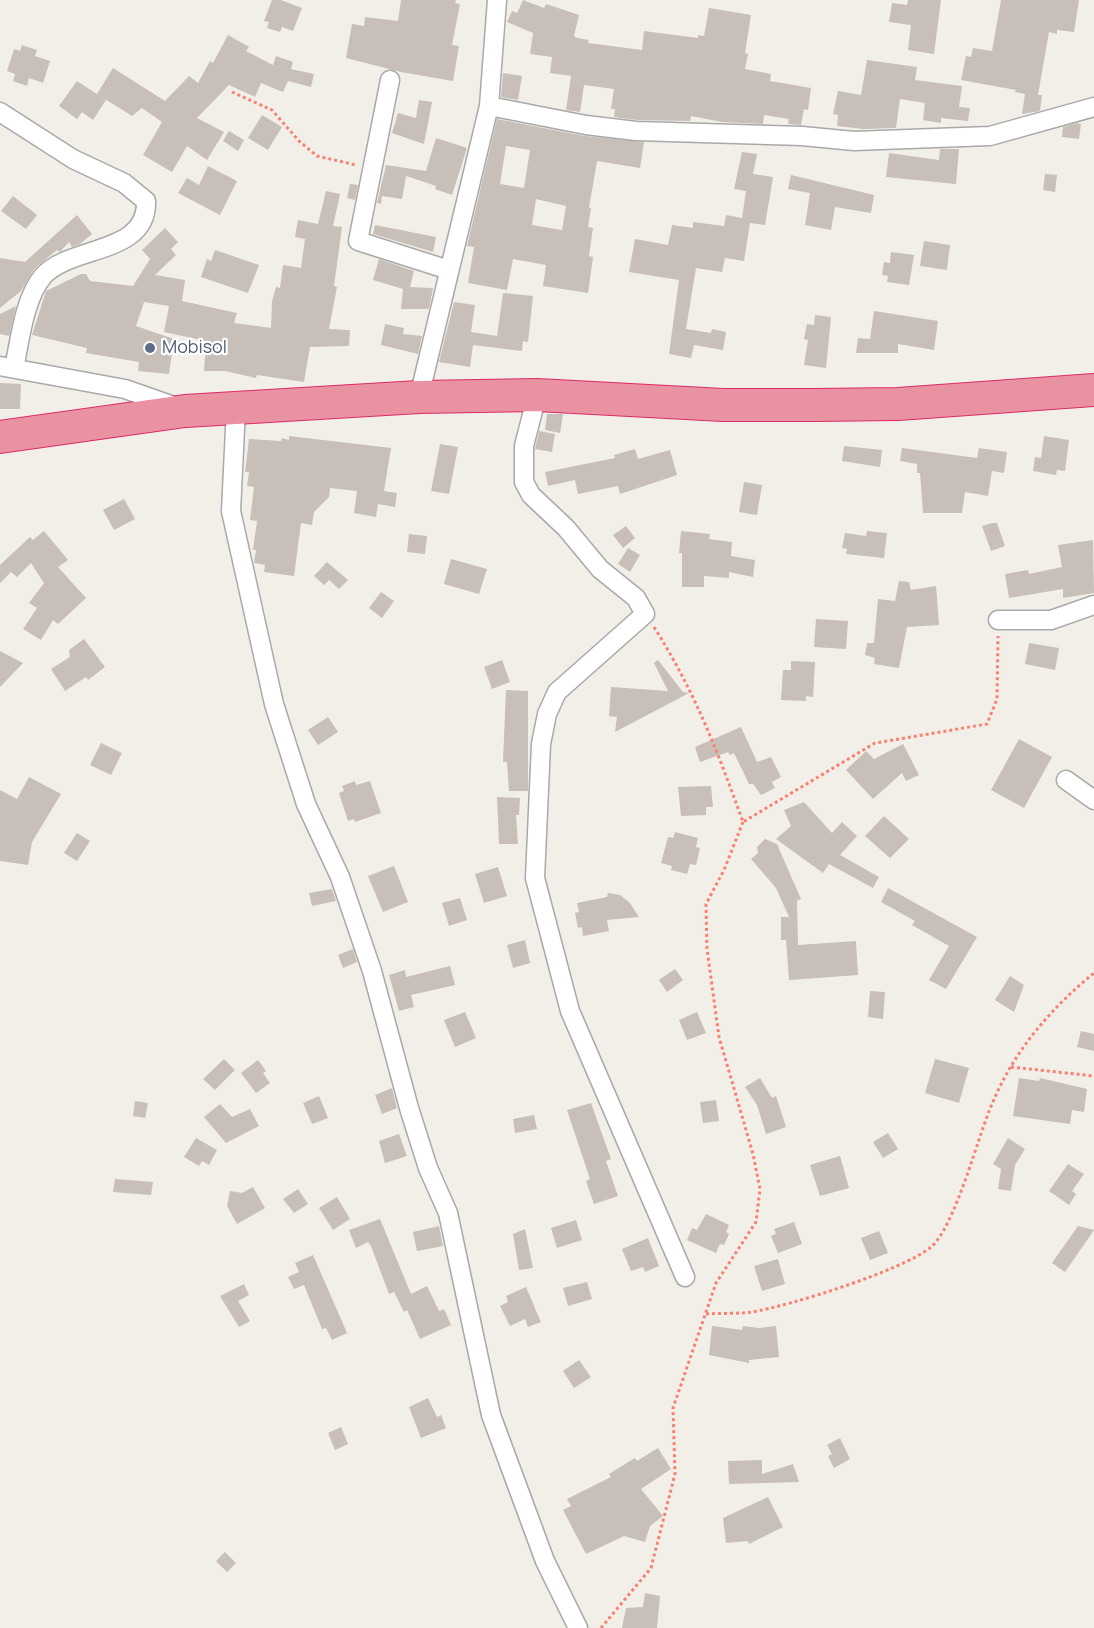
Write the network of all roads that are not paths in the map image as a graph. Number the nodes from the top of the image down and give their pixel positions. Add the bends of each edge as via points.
1 (497, 0) edge
2 (390, 80) dead end
3 (489, 106) junction
4 (1094, 107) edge
5 (0, 112) edge
6 (449, 270) junction
7 (7, 367) edge
8 (1094, 390) edge
9 (537, 394) junction
10 (419, 397) junction
11 (236, 408) junction
12 (185, 411) junction
13 (0, 437) edge
14 (1094, 605) edge
15 (998, 620) road end
16 (1066, 780) dead end
17 (1094, 800) edge
18 (685, 1277) dead end
19 (579, 1628) edge

1 - 3 street
2 - 6 street via 358,241
3 - 4 street via 636,131 854,141 990,136
3 - 6 street
5 - 7 street via 73,159 124,183 146,201 144,223 136,232 57,263 42,278
6 - 10 street
7 - 12 street via 125,389
8 - 9 highway via 898,404 815,405 723,405
9 - 10 highway
9 - 18 street via 524,446 524,482 531,495 566,528 600,569 636,598 645,614 557,692 547,714 541,744 535,878 570,1011
10 - 11 highway
11 - 12 highway
11 - 19 street via 231,511 274,704 306,804 340,877 372,971 409,1108 448,1213 491,1415 545,1561
12 - 13 highway
14 - 15 street via 1051,620
16 - 17 street

